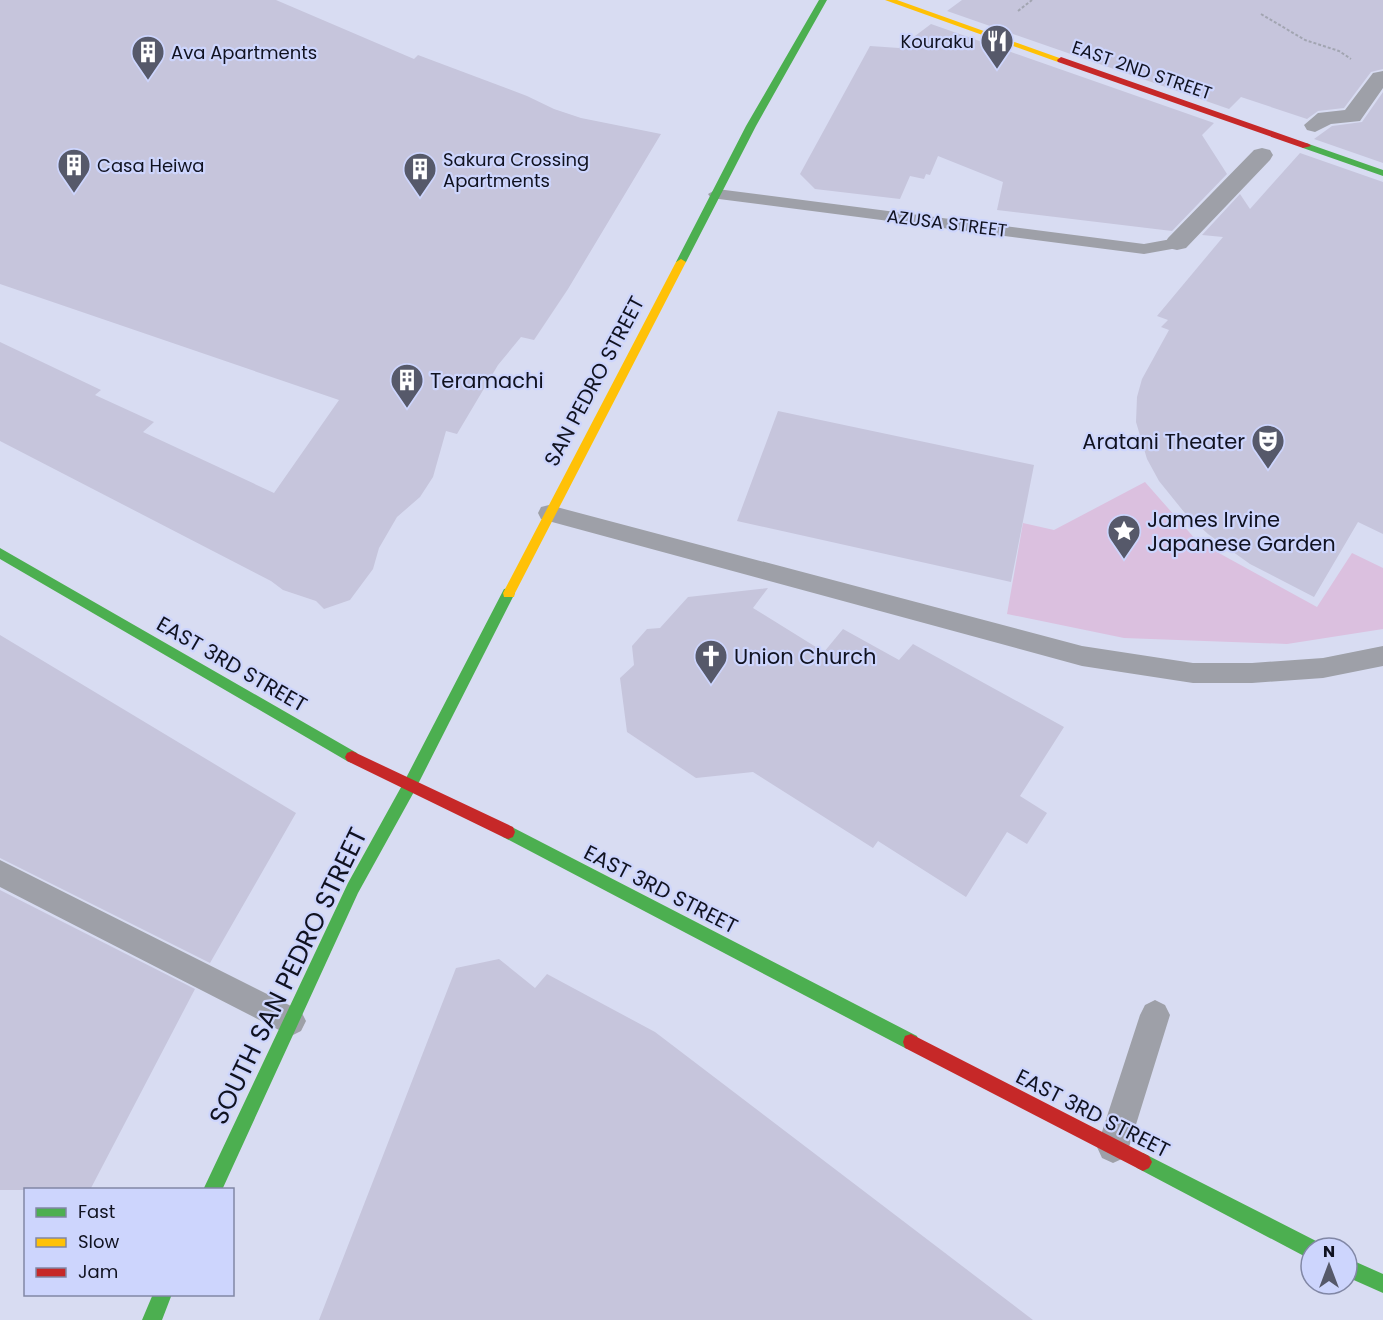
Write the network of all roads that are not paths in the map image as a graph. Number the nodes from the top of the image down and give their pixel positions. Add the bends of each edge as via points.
1 (823, 0) edge
2 (889, 0) edge
3 (1382, 77) edge
4 (1316, 125) dead end
5 (1262, 155) dead end
6 (1383, 173) edge
7 (717, 194) junction
8 (1177, 243) joint
9 (549, 513) junction
10 (0, 553) edge
11 (1383, 656) edge
12 (410, 785) junction
13 (0, 873) edge
14 (1155, 1015) dead end
15 (291, 1021) junction
16 (1113, 1147) junction
17 (213, 1188) edge
18 (1299, 1243) edge
19 (1359, 1273) edge
20 (1383, 1284) edge
21 (163, 1296) edge
22 (152, 1320) edge

1 - 7 main road, SAN PEDRO STREET
2 - 6 main road, EAST 2ND STREET
3 - 4 street via 1352,116 1326,118
5 - 8 street
7 - 8 lane, AZUSA STREET via 1144,249
7 - 9 main road, SAN PEDRO STREET
9 - 11 lane via 1071,654 1141,668 1193,674 1252,674 1323,668
9 - 12 main road, SAN PEDRO STREET
10 - 12 main road, EAST 3RD STREET via 328,745
12 - 15 main road, SOUTH SAN PEDRO STREET via 366,861
12 - 16 main road, EAST 3RD STREET
13 - 15 lane
14 - 16 lane
15 - 17 main road, SOUTH SAN PEDRO STREET
16 - 18 main road, EAST 3RD STREET
19 - 20 main road
21 - 22 main road

